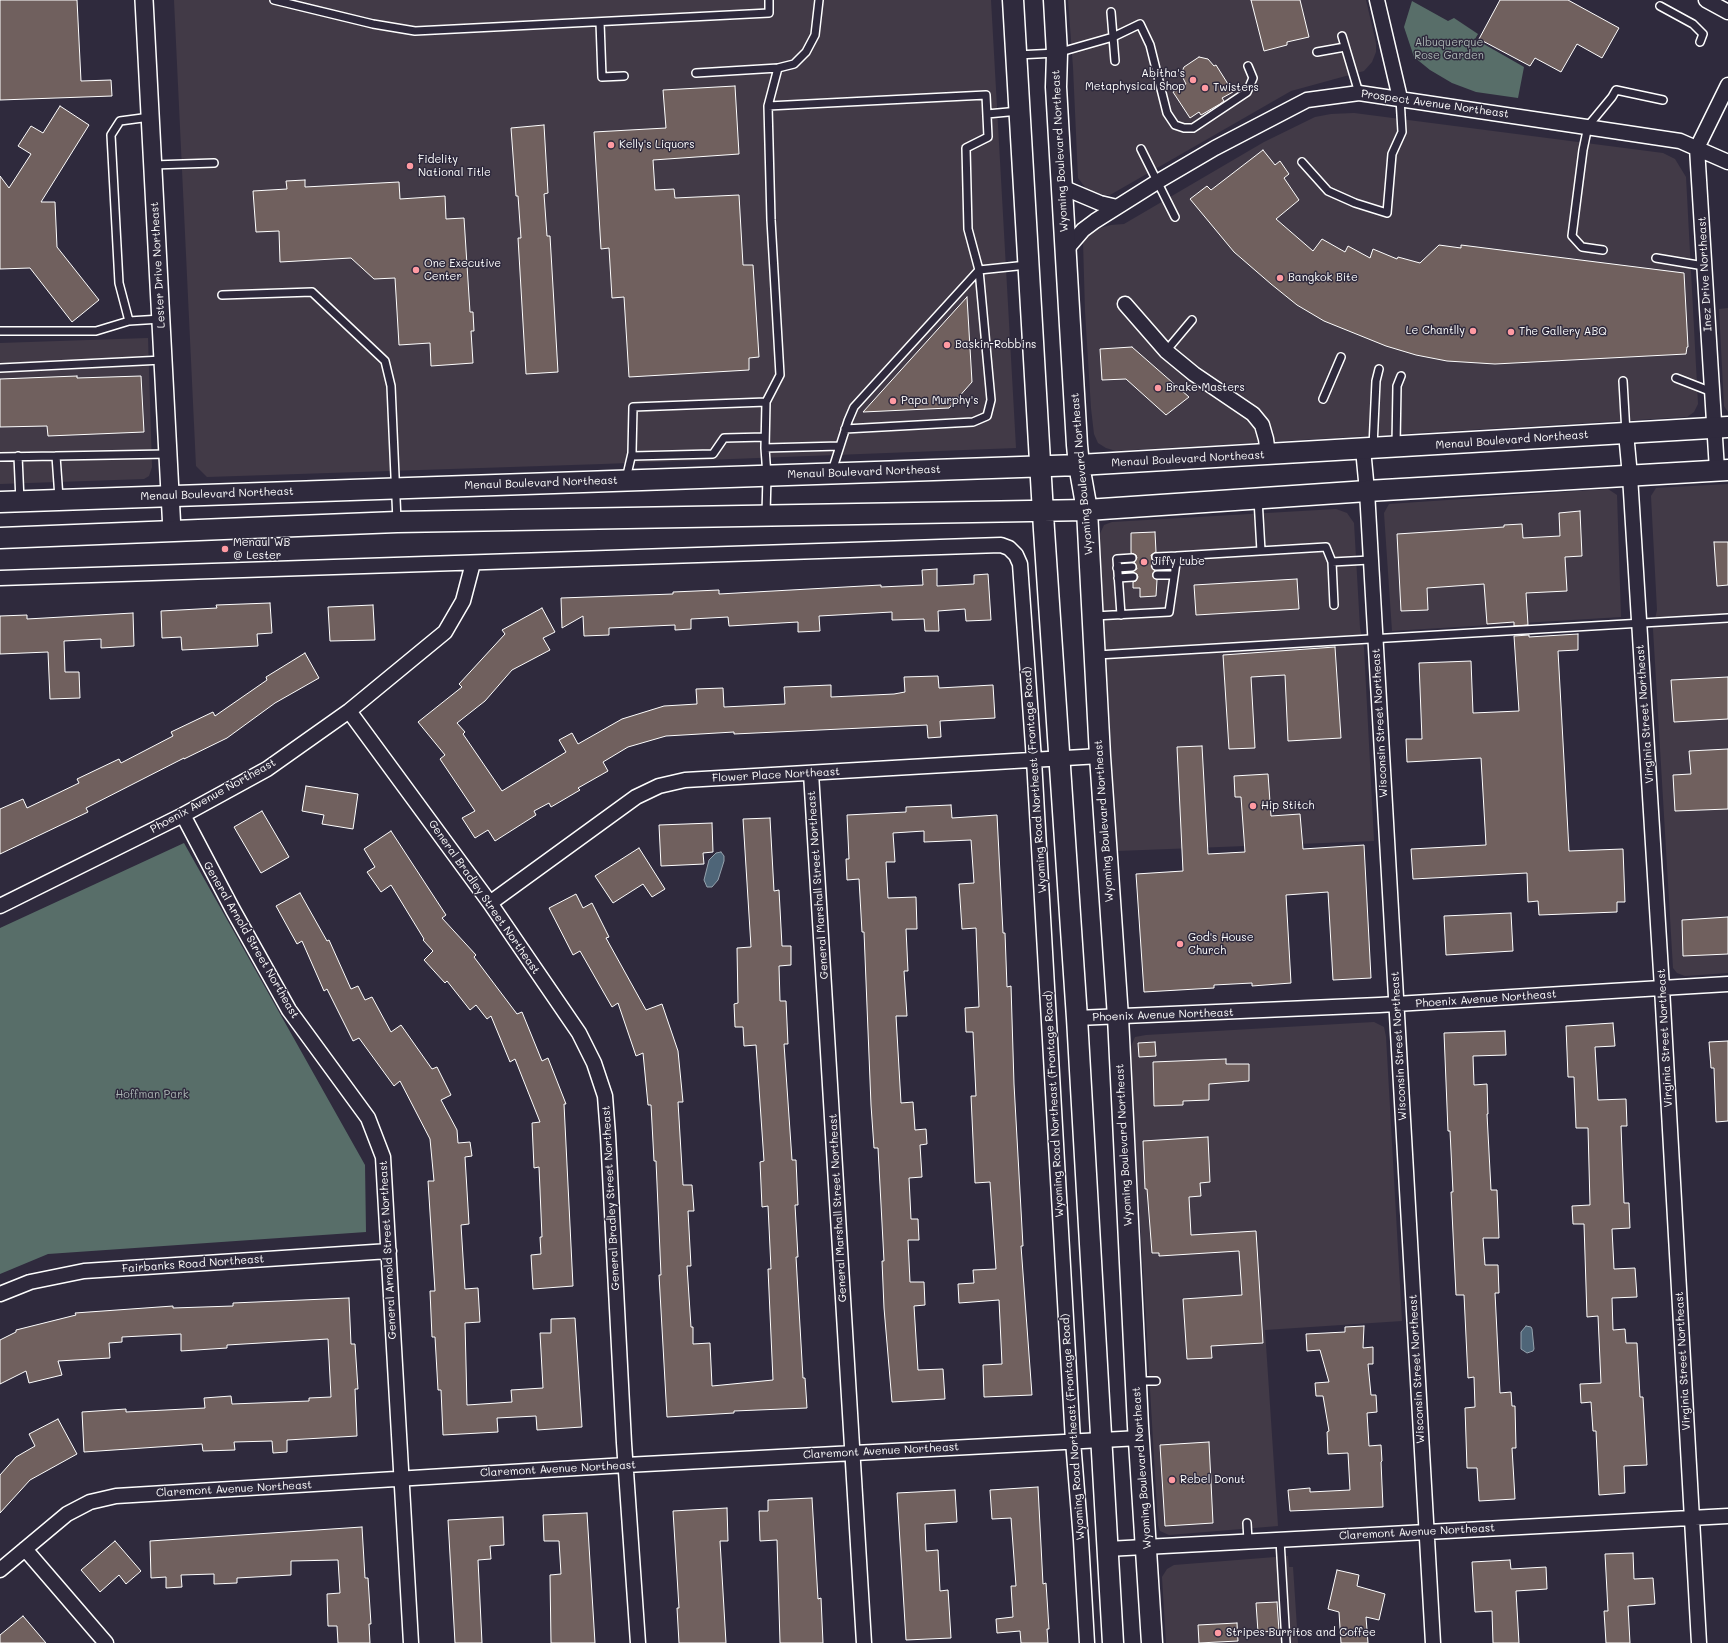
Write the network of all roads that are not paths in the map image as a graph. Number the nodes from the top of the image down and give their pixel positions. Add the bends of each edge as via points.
1 (144, 0) edge
2 (274, 0) edge
3 (769, 0) edge
4 (819, 0) edge
5 (1013, 0) edge
6 (1054, 0) edge
7 (1377, 0) edge
8 (1706, 0) edge
9 (1660, 6) dead end
10 (1112, 12) dead end
11 (1728, 12) edge
12 (600, 22) junction
13 (1342, 36) dead end
14 (1113, 37) junction
15 (1700, 42) dead end
16 (1345, 47) junction
17 (1317, 52) dead end
18 (1056, 53) junction
19 (1017, 55) junction
20 (1115, 61) dead end
21 (1248, 66) dead end
22 (778, 68) junction
23 (696, 73) dead end
24 (624, 76) dead end
25 (1728, 85) edge
26 (1358, 93) junction
27 (1400, 98) junction
28 (1663, 100) dead end
29 (768, 106) junction
30 (1021, 111) junction
31 (987, 114) junction
32 (150, 117) junction
33 (1588, 126) junction
34 (1697, 148) junction
35 (1141, 149) dead end
36 (214, 162) dead end
37 (1302, 162) dead end
38 (1728, 162) edge
39 (153, 165) junction
40 (1157, 182) junction
41 (1062, 187) junction
42 (1117, 207) junction
43 (1175, 217) dead end
44 (1603, 250) dead end
45 (1066, 251) junction
46 (1656, 258) dead end
47 (1029, 264) junction
48 (1704, 266) junction
49 (979, 270) junction
50 (222, 295) dead end
51 (1125, 304) dead end
52 (161, 320) junction
53 (1192, 320) dead end
54 (130, 321) junction
55 (0, 331) edge
56 (1166, 351) junction
57 (1341, 357) dead end
58 (164, 360) junction
59 (0, 368) edge
60 (1379, 369) dead end
61 (1401, 376) dead end
62 (1676, 378) dead end
63 (1623, 381) dead end
64 (1712, 392) junction
65 (1323, 399) dead end
66 (766, 402) junction
67 (1721, 427) edge
68 (845, 429) junction
69 (1626, 433) junction
70 (765, 437) junction
71 (840, 446) junction
72 (1396, 447) junction
73 (765, 448) junction
74 (1368, 449) junction
75 (169, 454) junction
76 (1268, 454) junction
77 (0, 456) edge
78 (18, 456) junction
79 (56, 456) junction
80 (632, 456) junction
81 (1041, 465) junction
82 (1079, 465) junction
83 (1722, 470) edge
84 (832, 473) junction
85 (767, 476) junction
86 (1630, 476) junction
87 (626, 480) junction
88 (395, 488) junction
89 (1367, 490) junction
90 (171, 496) junction
91 (1258, 498) junction
92 (59, 500) junction
93 (20, 501) junction
94 (0, 502) edge
95 (1087, 510) junction
96 (1043, 511) junction
97 (766, 515) junction
98 (397, 522) junction
99 (172, 530) junction
100 (0, 538) edge
101 (1261, 551) junction
102 (1177, 556) junction
103 (1156, 557) dead end
104 (1132, 558) dead end
105 (1370, 560) junction
106 (1332, 562) junction
107 (473, 563) junction
108 (1176, 565) junction
109 (1156, 566) dead end
110 (1132, 567) dead end
111 (1117, 568) junction
112 (1157, 575) dead end
113 (1174, 575) junction
114 (1133, 577) dead end
115 (0, 578) edge
116 (1118, 578) junction
117 (1334, 605) dead end
118 (1121, 615) junction
119 (1092, 616) junction
120 (1728, 618) edge
121 (1640, 623) junction
122 (1375, 638) junction
123 (1095, 655) junction
124 (349, 711) junction
125 (1100, 756) junction
126 (1058, 758) junction
127 (1034, 760) junction
128 (811, 773) junction
129 (183, 815) junction
130 (490, 903) junction
131 (0, 906) edge
132 (1728, 984) edge
133 (1662, 988) junction
134 (1397, 1004) junction
135 (1118, 1017) junction
136 (1077, 1018) junction
137 (389, 1251) junction
138 (0, 1294) edge
139 (1136, 1381) junction
140 (1156, 1381) dead end
141 (1140, 1438) junction
142 (1101, 1439) junction
143 (1073, 1441) junction
144 (853, 1452) junction
145 (626, 1465) junction
146 (401, 1479) junction
147 (1728, 1516) edge
148 (1692, 1518) junction
149 (1247, 1523) dead end
150 (1427, 1532) junction
151 (1280, 1540) junction
152 (1248, 1541) junction
153 (1147, 1546) junction
154 (25, 1549) junction
155 (1107, 1549) junction
156 (0, 1570) edge
157 (106, 1643) edge
158 (411, 1643) edge
159 (638, 1643) edge
160 (864, 1643) edge
161 (1086, 1643) edge
162 (1113, 1643) edge
163 (1152, 1643) edge
164 (1286, 1643) edge
165 (1433, 1643) edge
166 (1698, 1643) edge

1 - 32 street, Lester Drive Northeast
2 - 12 lane via 373,24 415,31
3 - 12 lane via 769,13
4 - 22 lane via 815,35 806,52 794,64
5 - 19 main road
6 - 18 main road, Wyoming Boulevard Northeast
7 - 27 street
8 - 11 street
9 - 15 lane via 1693,24 1702,34
10 - 14 lane
12 - 24 lane via 602,76
13 - 16 lane
14 - 18 lane
14 - 20 lane
14 - 21 lane via 1140,24 1150,45 1167,113 1175,125 1184,128 1193,128 1247,92 1253,78
16 - 17 lane
16 - 26 lane
18 - 19 lane
18 - 41 main road, Wyoming Boulevard Northeast
19 - 30 main road
22 - 23 lane
22 - 29 lane
25 - 34 street, Inez Drive Northeast
26 - 27 street, Prospect Avenue Northeast
26 - 40 street, Prospect Avenue Northeast via 1307,100
27 - 33 street, Prospect Avenue Northeast
27 - 37 lane via 1402,132 1392,154 1387,213 1328,191
28 - 33 lane via 1616,90
29 - 31 lane via 986,95
29 - 66 lane via 771,220 780,375
30 - 31 lane
30 - 47 main road
31 - 49 lane via 988,137 966,148 968,229
32 - 39 street, Lester Drive Northeast
32 - 54 lane via 120,121 111,135 119,283
33 - 34 street, Prospect Avenue Northeast via 1680,140
33 - 44 lane via 1572,236 1582,247
34 - 38 street, Prospect Avenue Northeast
34 - 48 street, Inez Drive Northeast
35 - 40 lane
36 - 39 lane
39 - 52 street, Lester Drive Northeast
40 - 42 street, Prospect Avenue Northeast
40 - 43 lane
41 - 42 street via 1100,203
41 - 45 main road, Wyoming Boulevard Northeast
42 - 45 street, Prospect Avenue Northeast via 1083,230
45 - 82 main road, Wyoming Boulevard Northeast
46 - 48 lane
47 - 49 lane
47 - 81 main road
48 - 64 street, Inez Drive Northeast
49 - 68 lane via 861,399
49 - 68 lane via 991,400 987,416 973,422
50 - 88 lane via 312,292 385,360 391,386
51 - 56 street
52 - 54 lane
52 - 58 street, Lester Drive Northeast
53 - 56 lane
54 - 55 lane via 96,330
56 - 76 street via 1194,374 1253,414 1262,425
57 - 65 lane
58 - 59 lane
58 - 75 street, Lester Drive Northeast
60 - 74 lane
61 - 72 lane via 1396,386
62 - 64 lane
63 - 69 lane
64 - 67 street, Inez Drive Northeast
66 - 70 lane
66 - 80 lane via 633,407
67 - 69 main road, Menaul Boulevard Northeast
67 - 83 street, Inez Drive Northeast
68 - 71 lane
69 - 72 main road, Menaul Boulevard Northeast
69 - 86 street, Virginia Street Northeast
70 - 73 lane
70 - 80 lane via 724,438 713,454
71 - 73 lane
71 - 84 lane
72 - 74 main road, Menaul Boulevard Northeast
73 - 85 lane
74 - 76 main road, Menaul Boulevard Northeast
74 - 89 street, Wisconsin Street Northeast
75 - 79 lane
75 - 90 street, Lester Drive Northeast
76 - 82 main road, Menaul Boulevard Northeast
77 - 78 lane
78 - 79 lane
78 - 93 lane
79 - 92 lane
80 - 87 lane
81 - 82 main road, Menaul Boulevard Northeast
81 - 84 main road, Menaul Boulevard Northeast
81 - 96 main road
82 - 95 main road, Wyoming Boulevard Northeast
83 - 86 main road
84 - 85 main road, Menaul Boulevard Northeast
85 - 87 main road, Menaul Boulevard Northeast
85 - 97 lane
86 - 89 main road
86 - 121 street, Virginia Street Northeast
87 - 88 main road, Menaul Boulevard Northeast
88 - 90 main road, Menaul Boulevard Northeast
88 - 98 lane
89 - 91 main road
89 - 105 street, Wisconsin Street Northeast
90 - 92 main road, Menaul Boulevard Northeast
90 - 99 street, Lester Drive Northeast
91 - 95 main road
91 - 101 lane
92 - 93 main road, Menaul Boulevard Northeast
93 - 94 main road, Menaul Boulevard Northeast
95 - 96 main road
95 - 119 main road, Wyoming Boulevard Northeast
96 - 97 main road
96 - 126 main road
97 - 98 main road
98 - 99 main road
99 - 100 main road
101 - 102 lane
101 - 106 lane via 1326,547
102 - 103 lane
102 - 108 lane
104 - 111 lane via 1117,559
105 - 106 lane
105 - 122 street, Wisconsin Street Northeast
106 - 117 lane
107 - 115 street
107 - 124 street, Phoenix Avenue Northeast via 463,601 445,632
107 - 127 street, Wyoming Road Northeast (Frontage Road) via 1001,545 1009,548 1020,564
108 - 109 lane
108 - 113 lane
110 - 111 lane
111 - 116 lane
112 - 113 lane
113 - 118 lane via 1169,612
114 - 116 lane
116 - 118 lane
118 - 119 lane
119 - 123 main road, Wyoming Boulevard Northeast
120 - 121 lane
121 - 122 lane
121 - 133 street, Virginia Street Northeast
122 - 123 lane
122 - 134 street, Wisconsin Street Northeast
123 - 125 main road, Wyoming Boulevard Northeast
124 - 129 street, Phoenix Avenue Northeast via 267,769
124 - 130 street, General Bradley Street Northeast
125 - 126 street, Flower Place Northeast
125 - 135 main road, Wyoming Boulevard Northeast
126 - 127 street, Flower Place Northeast
126 - 136 main road
127 - 128 street, Flower Place Northeast
127 - 143 street, Wyoming Road Northeast (Frontage Road)
128 - 130 street, Flower Place Northeast via 685,780 659,786 636,797
128 - 144 street, General Marshall Street Northeast
129 - 131 street, Phoenix Avenue Northeast
129 - 137 street, General Arnold Street Northeast via 289,1010 368,1118 383,1157
130 - 145 street, General Bradley Street Northeast via 579,1032 594,1063 605,1096
132 - 133 street, Phoenix Avenue Northeast
133 - 134 street, Phoenix Avenue Northeast
133 - 148 street, Virginia Street Northeast
134 - 135 street, Phoenix Avenue Northeast
134 - 150 street, Wisconsin Street Northeast
135 - 136 street, Phoenix Avenue Northeast
135 - 139 main road, Wyoming Boulevard Northeast
136 - 142 main road
137 - 138 street, Fairbanks Road Northeast via 84,1271 30,1282
137 - 146 street, General Arnold Street Northeast
139 - 140 lane
139 - 141 main road, Wyoming Boulevard Northeast
141 - 142 street, Claremont Avenue Northeast
141 - 153 main road, Wyoming Boulevard Northeast
142 - 143 street, Claremont Avenue Northeast
142 - 155 main road
143 - 144 street, Claremont Avenue Northeast
143 - 161 street, Wyoming Road Northeast (Frontage Road)
144 - 145 street, Claremont Avenue Northeast
144 - 160 street, General Marshall Street Northeast
145 - 146 street, Claremont Avenue Northeast
145 - 159 street, General Bradley Street Northeast
146 - 154 street, Claremont Avenue Northeast via 116,1496 90,1502 67,1514
146 - 158 street, General Arnold Street Northeast
147 - 148 street, Claremont Avenue Northeast
148 - 150 street, Claremont Avenue Northeast
148 - 166 street, Virginia Street Northeast
149 - 152 lane
150 - 151 street, Claremont Avenue Northeast
150 - 165 street, Wisconsin Street Northeast
151 - 152 street, Claremont Avenue Northeast
151 - 164 lane
152 - 153 street, Claremont Avenue Northeast
153 - 155 street, Claremont Avenue Northeast
153 - 163 main road, Wyoming Boulevard Northeast
154 - 156 street, Claremont Avenue Northeast
154 - 157 street
155 - 162 main road

